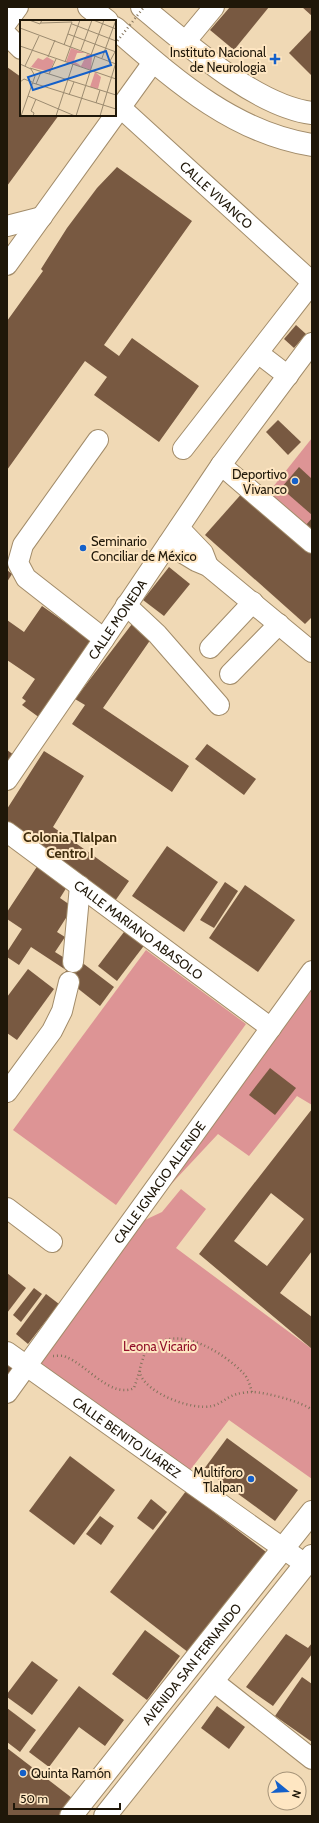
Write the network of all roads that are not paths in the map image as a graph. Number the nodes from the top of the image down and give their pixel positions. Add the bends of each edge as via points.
1 (89, 7) edge
2 (143, 7) edge
3 (214, 7) edge
4 (106, 20) edge
5 (116, 29) edge
6 (7, 35) edge
7 (185, 42) junction
8 (20, 48) edge
9 (154, 61) junction
10 (121, 108) junction
11 (312, 113) edge
12 (116, 115) edge
13 (115, 116) edge
14 (312, 145) edge
15 (42, 217) junction
16 (7, 226) edge
17 (7, 265) edge
18 (312, 282) edge
19 (312, 343) edge
20 (258, 353) junction
21 (288, 376) junction
22 (98, 440) dead end
23 (183, 449) dead end
24 (221, 466) junction
25 (174, 536) junction
26 (312, 543) edge
27 (253, 602) junction
28 (126, 605) junction
29 (279, 624) junction
30 (104, 639) junction
31 (210, 648) dead end
32 (312, 652) edge
33 (230, 674) dead end
34 (220, 705) dead end
35 (7, 780) edge
36 (7, 832) edge
37 (80, 886) junction
38 (73, 962) dead end
39 (312, 972) edge
40 (69, 982) dead end
41 (271, 1028) junction
42 (7, 1092) edge
43 (7, 1208) edge
44 (52, 1242) dead end
45 (7, 1352) edge
46 (32, 1361) junction
47 (7, 1393) edge
48 (312, 1512) edge
49 (283, 1548) junction
50 (309, 1560) edge
51 (213, 1682) junction
52 (312, 1759) edge
53 (71, 1816) edge
54 (105, 1816) edge

1 - 4 main road
2 - 7 main road
3 - 7 street
5 - 9 main road
6 - 8 street
7 - 11 main road via 261,96 284,106
9 - 10 street
9 - 14 main road via 201,97 244,124 286,140
10 - 12 street
10 - 18 street, CALLE VIVANCO
13 - 15 street
15 - 16 street
15 - 17 street
18 - 20 street
19 - 21 street, CALLE MONEDA
20 - 21 street
20 - 23 street
21 - 24 street, CALLE MONEDA
22 - 30 street via 23,545 18,563 26,578
24 - 25 street, CALLE MONEDA
24 - 26 street
25 - 27 street via 190,558 208,566
25 - 28 street, CALLE MONEDA
27 - 29 street
27 - 31 street
28 - 30 street, CALLE MONEDA
28 - 34 street via 157,634
29 - 32 street
29 - 33 street
30 - 35 street, CALLE MONEDA
36 - 37 street, CALLE MARIANO ABASOLO
37 - 38 street
37 - 41 street, CALLE MARIANO ABASOLO
39 - 41 street, CALLE IGNACIO ALLENDE
40 - 42 street via 62,1011 52,1031
41 - 46 street, CALLE IGNACIO ALLENDE
43 - 44 street
45 - 46 street, CALLE BENITO JUÁREZ
46 - 47 street, CALLE IGNACIO ALLENDE
46 - 49 street, CALLE BENITO JUÁREZ
48 - 49 main road, AVENIDA SAN FERNANDO
49 - 50 street, CALLE BENITO JUÁREZ
49 - 53 main road, AVENIDA SAN FERNANDO
50 - 51 main road, AVENIDA SAN FERNANDO
51 - 52 street
51 - 54 main road, AVENIDA SAN FERNANDO

